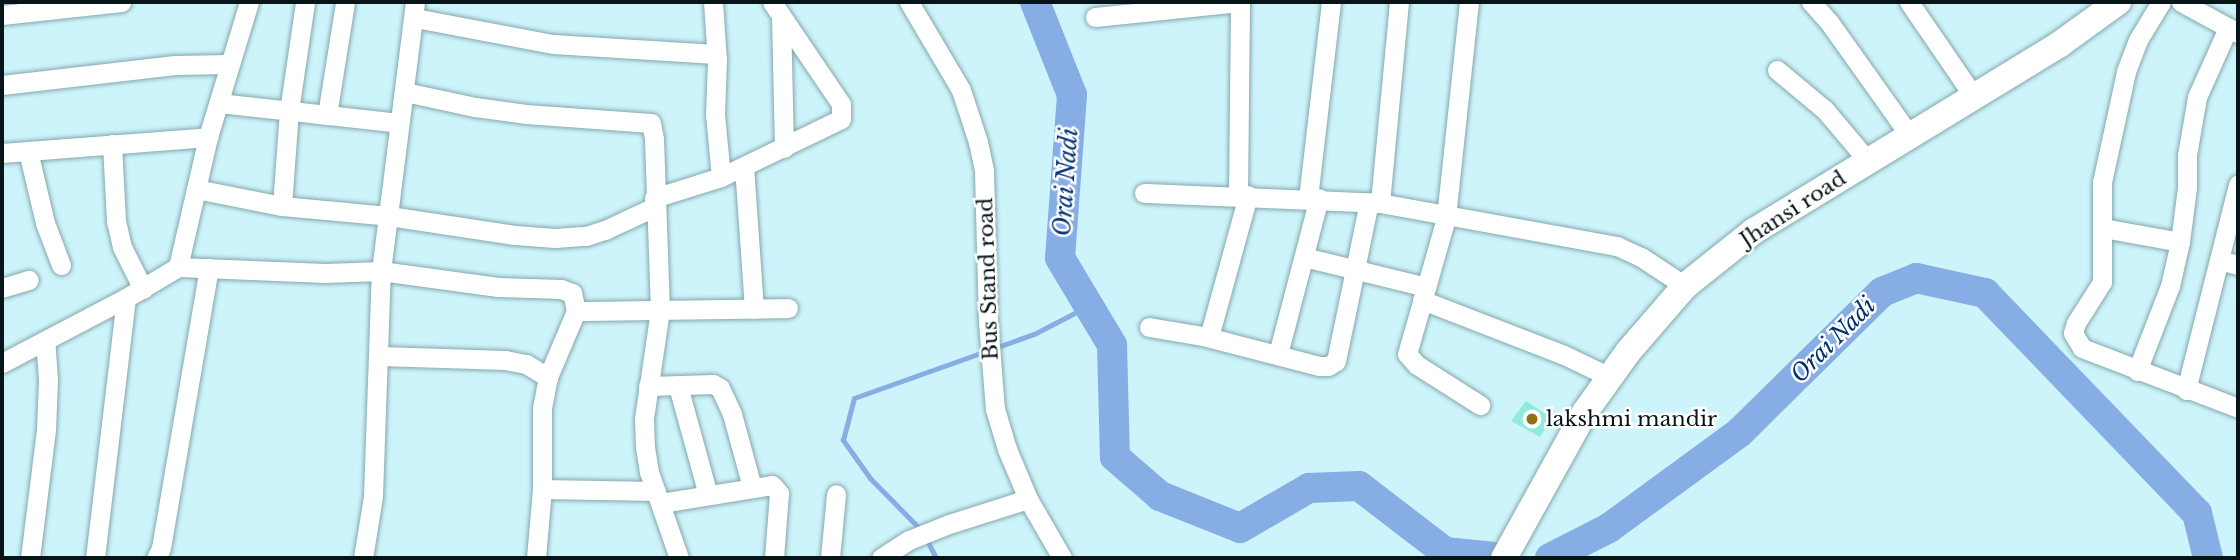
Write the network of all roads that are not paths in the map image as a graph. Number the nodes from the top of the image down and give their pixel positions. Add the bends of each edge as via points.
1 (121, 2) edge
2 (249, 2) edge
3 (305, 2) edge
4 (345, 2) edge
5 (713, 2) edge
6 (909, 2) edge
7 (1239, 2) edge
8 (1331, 2) edge
9 (1399, 2) edge
10 (1469, 2) edge
11 (1811, 2) edge
12 (1909, 2) edge
13 (2118, 2) edge
14 (2161, 2) edge
15 (2181, 2) edge
16 (1177, 5) edge
17 (776, 8) edge
18 (415, 10) edge
19 (2, 15) edge
20 (1095, 17) dead end
21 (2233, 31) edge
22 (716, 54) junction
23 (228, 64) junction
24 (1777, 70) dead end
25 (2, 85) edge
26 (405, 92) junction
27 (1974, 97) junction
28 (219, 103) junction
29 (289, 111) junction
30 (327, 115) junction
31 (399, 123) junction
32 (1910, 136) junction
33 (208, 137) junction
34 (112, 144) junction
35 (784, 148) junction
36 (28, 150) junction
37 (2, 153) edge
38 (1868, 162) junction
39 (744, 166) junction
40 (721, 177) junction
41 (195, 188) junction
42 (1144, 193) dead end
43 (1243, 195) junction
44 (2237, 195) edge
45 (1313, 198) junction
46 (654, 202) junction
47 (1374, 203) junction
48 (282, 206) junction
49 (389, 216) junction
50 (1446, 218) junction
51 (2103, 229) junction
52 (2180, 242) junction
53 (1304, 257) junction
54 (2219, 260) junction
55 (61, 265) dead end
56 (2238, 265) edge
57 (178, 267) junction
58 (209, 268) junction
59 (1356, 270) junction
60 (381, 271) junction
61 (29, 280) dead end
62 (1685, 286) junction
63 (2, 288) edge
64 (135, 293) junction
65 (1424, 293) junction
66 (788, 308) dead end
67 (754, 309) junction
68 (660, 310) junction
69 (576, 311) junction
70 (1149, 327) dead end
71 (1209, 337) junction
72 (45, 341) junction
73 (1278, 355) junction
74 (380, 356) junction
75 (2, 363) edge
76 (2137, 370) junction
77 (548, 377) junction
78 (1610, 377) junction
79 (648, 386) junction
80 (678, 386) junction
81 (2186, 390) junction
82 (1480, 405) dead end
83 (2238, 408) edge
84 (752, 487) junction
85 (542, 489) junction
86 (836, 494) dead end
87 (708, 495) junction
88 (659, 497) junction
89 (1028, 499) junction
90 (897, 551) edge
91 (30, 558) edge
92 (95, 558) edge
93 (156, 558) edge
94 (363, 558) edge
95 (536, 558) edge
96 (679, 558) edge
97 (774, 558) edge
98 (830, 558) edge
99 (1062, 558) edge
100 (1504, 558) edge

1 - 19 street
2 - 23 street
3 - 29 street
4 - 30 street
5 - 22 street
6 - 89 street, Bus Stand road via 961,90 978,142 984,171 995,409
7 - 16 street
7 - 43 street
8 - 45 street
9 - 47 street
10 - 50 street
11 - 32 street
12 - 27 street
13 - 27 street, Jhansi road
14 - 51 street via 2138,40 2126,72 2102,182
15 - 21 street
16 - 20 street
17 - 35 street
17 - 35 street via 843,112 834,124
18 - 22 street via 553,44
18 - 26 street
21 - 52 street via 2197,97
22 - 40 street
23 - 25 street via 175,65
23 - 28 street
24 - 38 street via 1825,110
26 - 31 street
26 - 46 street via 526,114 651,123
27 - 32 street, Jhansi road
28 - 29 street
28 - 33 street
29 - 30 street
29 - 48 street
30 - 31 street
31 - 49 street
32 - 38 street, Jhansi road
33 - 34 street
33 - 41 street
34 - 36 street
34 - 64 street via 116,221
35 - 39 street
36 - 37 street
36 - 55 street via 45,223
38 - 62 street, Jhansi road via 1754,231
39 - 40 street
39 - 67 street
40 - 46 street
41 - 48 street
41 - 57 street
42 - 43 street
43 - 45 street
43 - 71 street
44 - 54 street
45 - 47 street
45 - 53 street
46 - 49 street via 605,230 555,238
46 - 68 street
47 - 50 street
47 - 59 street
48 - 49 street
49 - 60 street
50 - 62 street via 1617,246
50 - 65 street
51 - 52 street
51 - 76 street via 2102,282 2073,333 2082,348
52 - 76 street via 2170,286
53 - 59 street
53 - 73 street
54 - 56 street
54 - 81 street
57 - 58 street
57 - 64 street
58 - 60 street
58 - 93 street
59 - 65 street
59 - 73 street via 1336,361 1319,366
60 - 69 street via 498,287 561,289 572,293
60 - 74 street
61 - 63 street
62 - 78 street, Jhansi road
64 - 72 street
64 - 92 street
65 - 78 street
65 - 82 street via 1408,347 1409,359
66 - 67 street
67 - 68 street
68 - 69 street
68 - 79 street
69 - 77 street
70 - 71 street
71 - 73 street
72 - 75 street
72 - 91 street via 46,430
74 - 77 street via 505,360 526,364
74 - 94 street via 373,496
76 - 81 street
77 - 85 street via 540,429
78 - 100 street, Jhansi road via 1585,412
79 - 80 street
79 - 88 street via 645,447
80 - 84 street via 713,384 720,388
80 - 87 street
81 - 83 street
84 - 87 street
84 - 97 street via 772,485 779,493
85 - 88 street
85 - 95 street
86 - 98 street
87 - 88 street
88 - 96 street
89 - 90 street via 949,524
89 - 99 street, Bus Stand road

